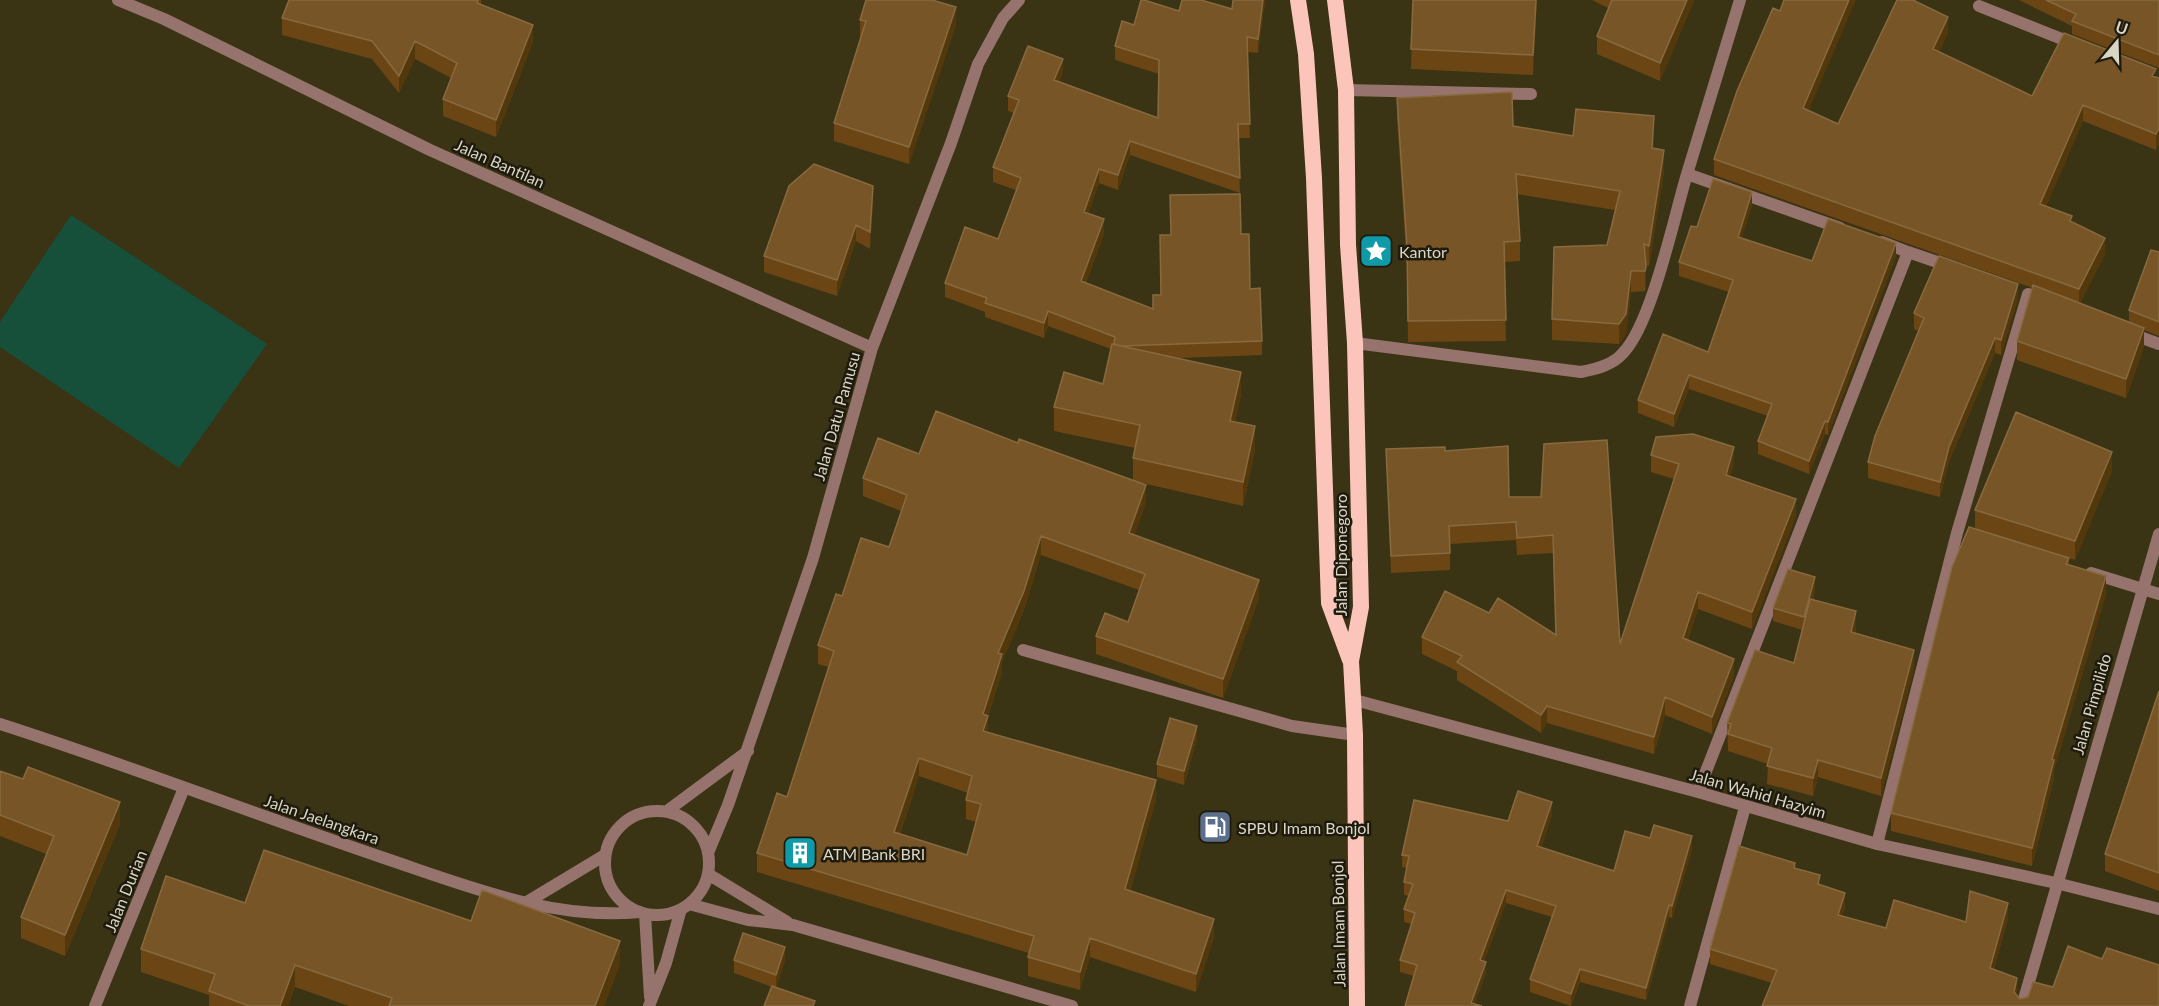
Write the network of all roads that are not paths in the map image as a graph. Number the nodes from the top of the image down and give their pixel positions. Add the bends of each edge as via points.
1 (118, 0) edge
2 (1019, 0) edge
3 (1298, 0) edge
4 (1335, 0) edge
5 (1740, 0) edge
6 (1979, 6) dead end
7 (2085, 48) edge
8 (1346, 90) junction
9 (1531, 94) dead end
10 (1687, 174) junction
11 (1849, 231) edge
12 (1869, 238) edge
13 (1908, 252) junction
14 (1963, 271) edge
15 (2061, 307) edge
16 (2115, 328) edge
17 (1355, 343) junction
18 (2159, 344) edge
19 (872, 348) junction
20 (2159, 534) edge
21 (2077, 568) edge
22 (2142, 588) junction
23 (2159, 594) edge
24 (1023, 650) dead end
25 (1350, 661) junction
26 (1351, 699) junction
27 (0, 724) edge
28 (1354, 735) junction
29 (748, 750) junction
30 (184, 788) junction
31 (1698, 792) junction
32 (1745, 807) junction
33 (667, 811) junction
34 (1877, 844) junction
35 (708, 853) junction
36 (605, 855) junction
37 (708, 874) junction
38 (2056, 883) junction
39 (527, 902) junction
40 (685, 907) junction
41 (2159, 909) edge
42 (643, 913) junction
43 (793, 925) junction
44 (650, 1004) edge
45 (95, 1006) edge
46 (1072, 1006) edge
47 (1357, 1006) edge
48 (1690, 1006) edge
49 (2022, 1006) edge

1 - 19 street, Jalan Bantilan via 430,150
2 - 19 street, Jalan Datu Pamusu via 1003,18 978,64
3 - 25 highway, Jalan Diponegoro via 1306,54 1314,178 1329,603
4 - 8 highway, Jalan Diponegoro
5 - 10 street
6 - 7 street
8 - 9 street
8 - 17 highway, Jalan Diponegoro via 1348,245
10 - 11 street
10 - 17 street via 1635,338 1622,355 1603,367 1581,372
12 - 13 street
13 - 14 street
13 - 31 street
15 - 34 street via 2023,292 1962,535
16 - 18 street
17 - 25 highway, Jalan Diponegoro via 1361,607
19 - 29 street, Jalan Datu Pamusu via 813,558
20 - 22 street, Jalan Pimpilido
21 - 22 street
22 - 23 street
22 - 38 street, Jalan Pimpilido
24 - 28 street via 1292,726
25 - 26 highway, Jalan Imam Bonjol
26 - 28 highway, Jalan Imam Bonjol
26 - 31 street, Jalan Wahid Hazyim
27 - 30 street, Jalan Jaelangkara
28 - 47 highway, Jalan Imam Bonjol
29 - 33 street
29 - 35 street, Jalan Datu Pamusu
30 - 39 street, Jalan Jaelangkara via 431,874
30 - 45 street, Jalan Durian
31 - 32 street, Jalan Wahid Hazyim
32 - 34 street, Jalan Wahid Hazyim
32 - 48 street
33 - 35 street via 686,819 700,834
33 - 36 street via 646,812 627,820 614,832
34 - 38 street, Jalan Wahid Hazyim
35 - 37 street
36 - 39 street
36 - 42 street via 607,879 620,899
37 - 40 street via 701,891
37 - 43 street
38 - 41 street, Jalan Wahid Hazyim
38 - 49 street, Jalan Pimpilido
39 - 42 street, Jalan Jaelangkara via 574,913
40 - 42 street via 663,915
40 - 43 street
40 - 44 street
42 - 44 street
43 - 46 street

